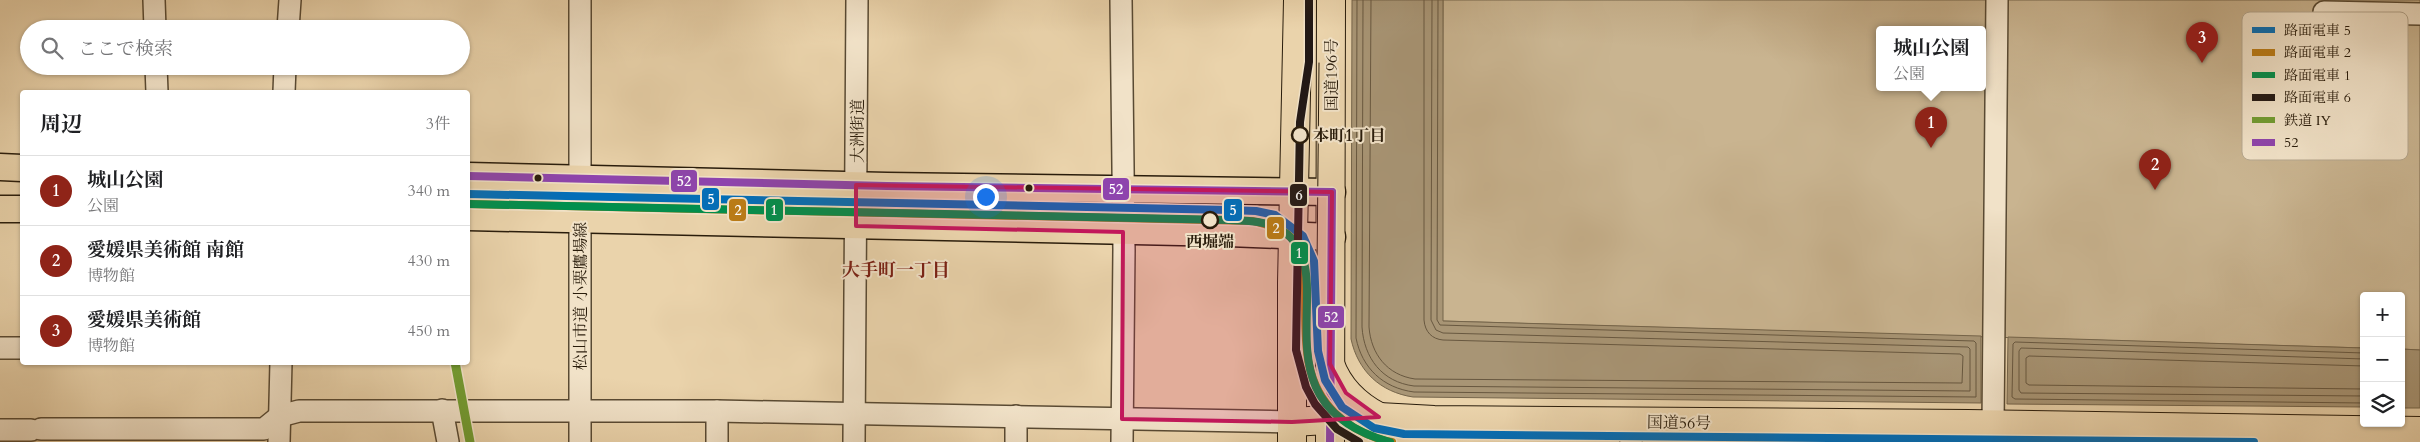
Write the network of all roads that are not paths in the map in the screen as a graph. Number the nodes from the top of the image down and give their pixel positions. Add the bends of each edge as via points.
1 (154, 0) edge
2 (290, 0) edge
3 (580, 0) edge
4 (857, 0) edge
5 (1121, 0) edge
6 (1298, 0) edge
7 (1331, 0) edge
8 (1997, 0) edge
9 (155, 20) edge
10 (289, 20) edge
11 (156, 75) edge
12 (285, 75) edge
13 (157, 90) edge
14 (284, 90) edge
15 (0, 167) edge
16 (20, 168) edge
17 (470, 176) edge
18 (580, 178) junction
19 (856, 186) junction
20 (1122, 189) junction
21 (1294, 191) junction
22 (1332, 192) junction
23 (0, 209) edge
24 (20, 209) edge
25 (470, 217) edge
26 (580, 220) junction
27 (856, 226) junction
28 (1123, 232) junction
29 (1293, 236) junction
30 (1332, 237) junction
31 (0, 348) edge
32 (20, 348) edge
33 (1330, 364) junction
34 (281, 365) edge
35 (442, 410) junction
36 (580, 410) junction
37 (717, 411) junction
38 (1992, 413) junction
39 (855, 414) junction
40 (280, 416) junction
41 (1016, 416) junction
42 (1379, 417) junction
43 (1122, 419) junction
44 (0, 430) edge
45 (1330, 430) edge
46 (2420, 431) edge
47 (1631, 432) edge
48 (2065, 434) edge
49 (2109, 434) edge
50 (1296, 435) edge
51 (280, 442) edge
52 (448, 442) edge
53 (580, 442) edge
54 (717, 442) edge
55 (854, 442) edge
56 (1016, 442) edge
57 (1122, 442) edge

1 - 9 street
2 - 10 street
3 - 18 street, 松山市道 小栗鷹場線
4 - 19 street, 大洲街道
5 - 20 street
6 - 21 highway
7 - 22 highway, 国道196号
8 - 38 street
11 - 13 street
12 - 14 street
15 - 16 main road
17 - 18 main road
18 - 19 main road
18 - 26 street, 松山市道 小栗鷹場線
19 - 20 main road
19 - 27 street, 大洲街道
20 - 21 main road
20 - 28 street
21 - 22 main road
21 - 29 highway
22 - 30 highway, 国道196号
23 - 24 main road
25 - 26 main road
26 - 27 main road
26 - 36 street, 松山市道 小栗鷹場線
27 - 28 main road
27 - 39 street, 大洲街道
28 - 29 main road
28 - 43 street
29 - 30 main road
29 - 50 highway
30 - 33 highway, 国道196号
31 - 32 street
33 - 42 highway via 1346,393
33 - 45 highway, 国道196号
34 - 40 street
35 - 36 street
35 - 40 street via 299,410
35 - 52 street
36 - 37 street
36 - 53 street, 松山市道 小栗鷹場線
37 - 39 street
37 - 54 street
38 - 47 highway, 国道56号
38 - 48 highway, 国道56号
39 - 41 street
39 - 55 street, 大洲街道
40 - 44 street via 264,429
40 - 51 street
41 - 43 street
41 - 56 street
42 - 45 highway, 国道56号
42 - 47 highway, 国道56号
43 - 50 street
43 - 57 street
45 - 50 highway, 国道56号
46 - 49 highway, 国道56号
48 - 49 highway, 国道56号

